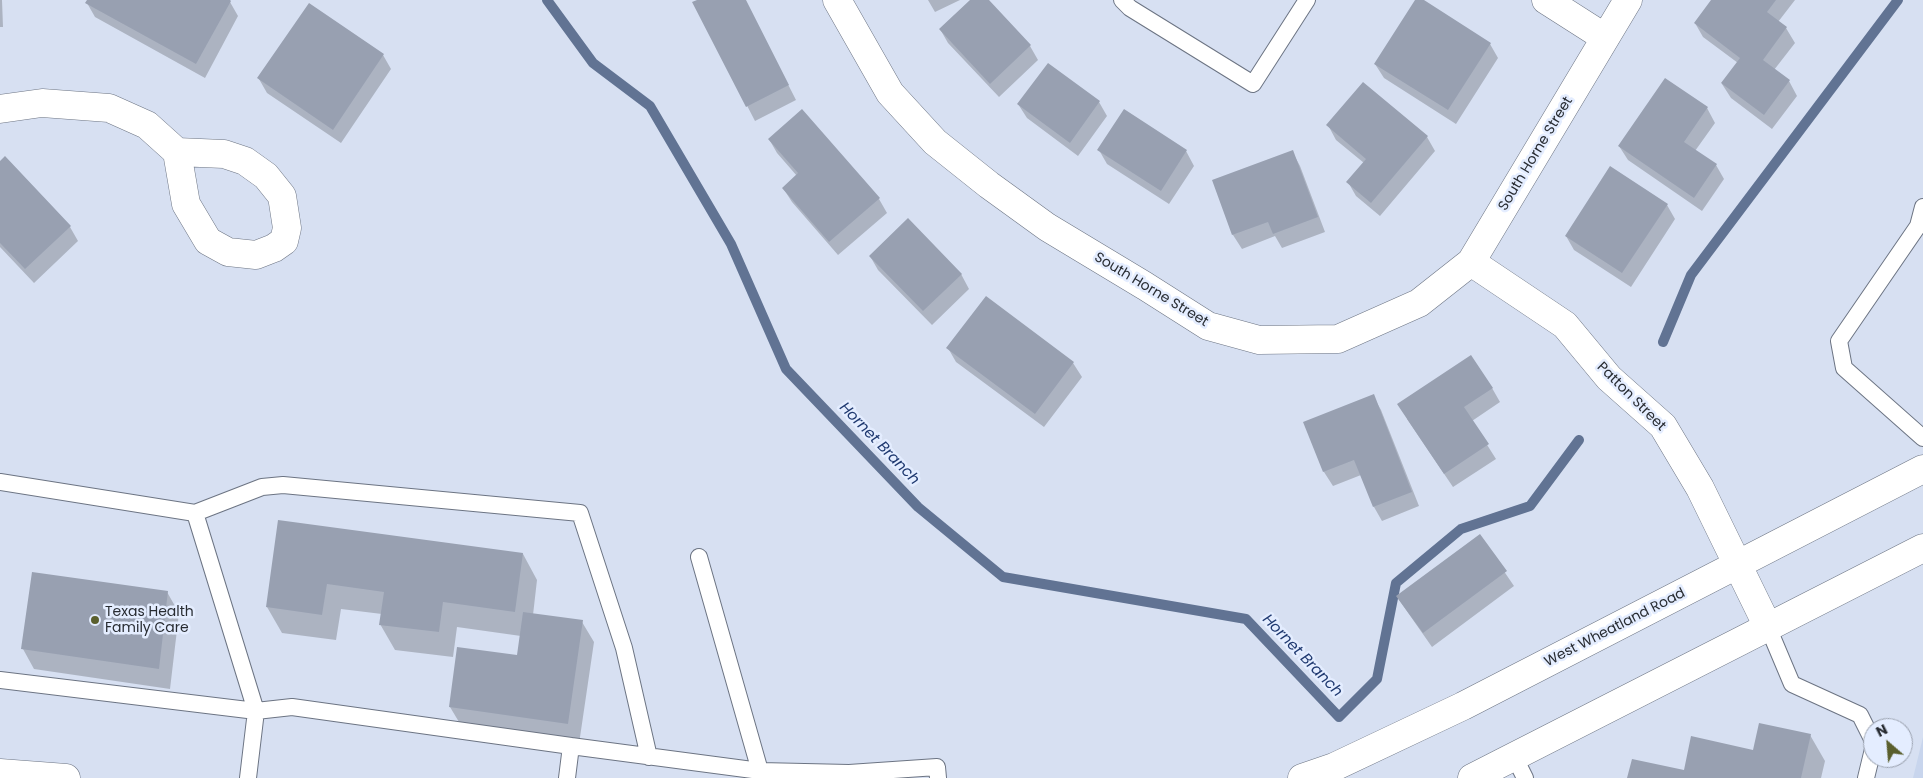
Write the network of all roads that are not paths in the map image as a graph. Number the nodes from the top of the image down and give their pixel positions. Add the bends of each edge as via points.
1 (837, 0) edge
2 (1122, 0) edge
3 (1307, 0) edge
4 (1546, 0) edge
5 (1628, 0) edge
6 (1604, 37) junction
7 (0, 109) edge
8 (177, 152) dead end
9 (1923, 207) edge
10 (1471, 262) junction
11 (1923, 438) edge
12 (1923, 468) edge
13 (0, 482) edge
14 (195, 513) junction
15 (1923, 548) edge
16 (699, 557) dead end
17 (1738, 564) junction
18 (1768, 627) junction
19 (0, 680) edge
20 (256, 711) junction
21 (1863, 721) edge
22 (571, 746) junction
23 (649, 757) junction
24 (1520, 767) edge
25 (760, 771) junction
26 (0, 773) edge
27 (66, 778) edge
28 (248, 778) edge
29 (567, 778) edge
30 (938, 778) edge
31 (1302, 778) edge
32 (1472, 778) edge

1 - 10 street, South Horne Street via 890,93 935,142 1047,227 1208,326 1259,340 1338,339 1419,302
2 - 3 lane via 1253,84
4 - 6 street
5 - 6 street, South Horne Street
6 - 10 street, South Horne Street
7 - 8 street via 42,102 109,108 147,125
9 - 11 lane via 1918,226 1839,341 1844,368
10 - 17 street, Patton Street via 1565,325 1610,378 1662,426 1700,488
12 - 17 street, West Wheatland Road
13 - 14 lane
14 - 20 lane
14 - 23 lane via 262,487 283,484 580,512 624,648
15 - 18 street
16 - 25 lane
17 - 18 street, Patton Street
17 - 31 street, West Wheatland Road via 1463,706 1334,767
18 - 21 lane via 1792,684 1860,715
18 - 24 street
19 - 20 lane
20 - 22 lane via 292,707
20 - 28 lane
22 - 23 lane
22 - 29 lane
23 - 25 lane
24 - 32 street
25 - 30 lane via 849,773 937,767
26 - 27 street

